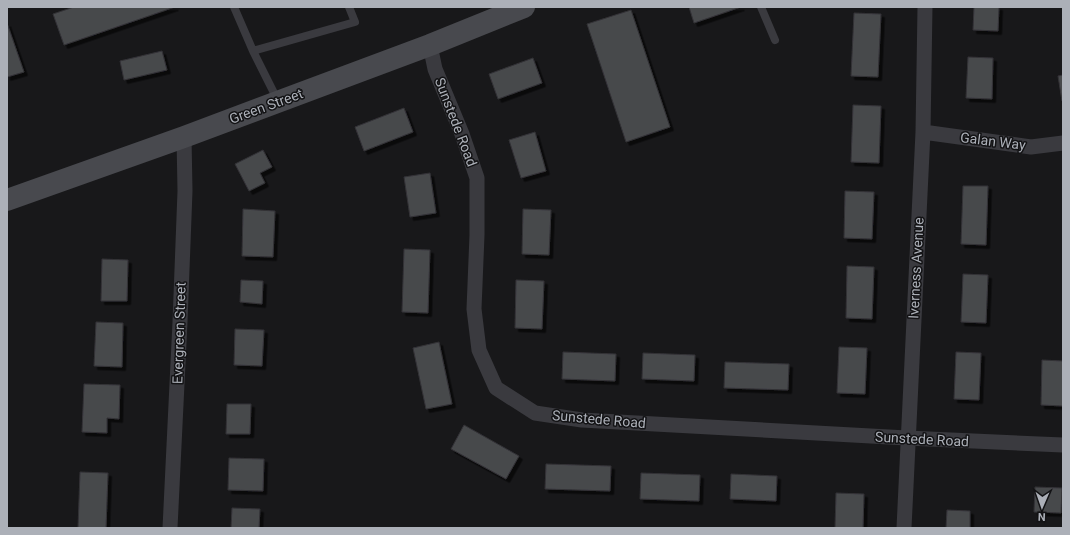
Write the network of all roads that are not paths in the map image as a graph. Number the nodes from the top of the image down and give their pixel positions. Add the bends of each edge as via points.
1 (234, 7) edge
2 (349, 7) edge
3 (524, 7) edge
4 (761, 7) edge
5 (925, 7) edge
6 (775, 40) dead end
7 (430, 45) junction
8 (253, 51) junction
9 (279, 102) junction
10 (923, 132) junction
11 (184, 137) junction
12 (1063, 143) edge
13 (7, 200) edge
14 (908, 438) junction
15 (1063, 445) edge
16 (170, 528) edge
17 (904, 528) edge

1 - 8 lane
2 - 8 lane via 355,22
3 - 7 street, Green Street
4 - 6 lane
5 - 10 street, Iverness Avenue
7 - 9 street, Green Street
7 - 14 street, Sunstede Road via 435,69 477,178 474,309 479,350 496,388 535,413 582,420
8 - 9 lane
9 - 11 street, Green Street
10 - 12 street, Galan Way via 1031,147
10 - 14 street, Iverness Avenue
11 - 13 street, Green Street
11 - 16 street, Evergreen Street via 185,198
14 - 15 street, Sunstede Road
14 - 17 street, Iverness Avenue

